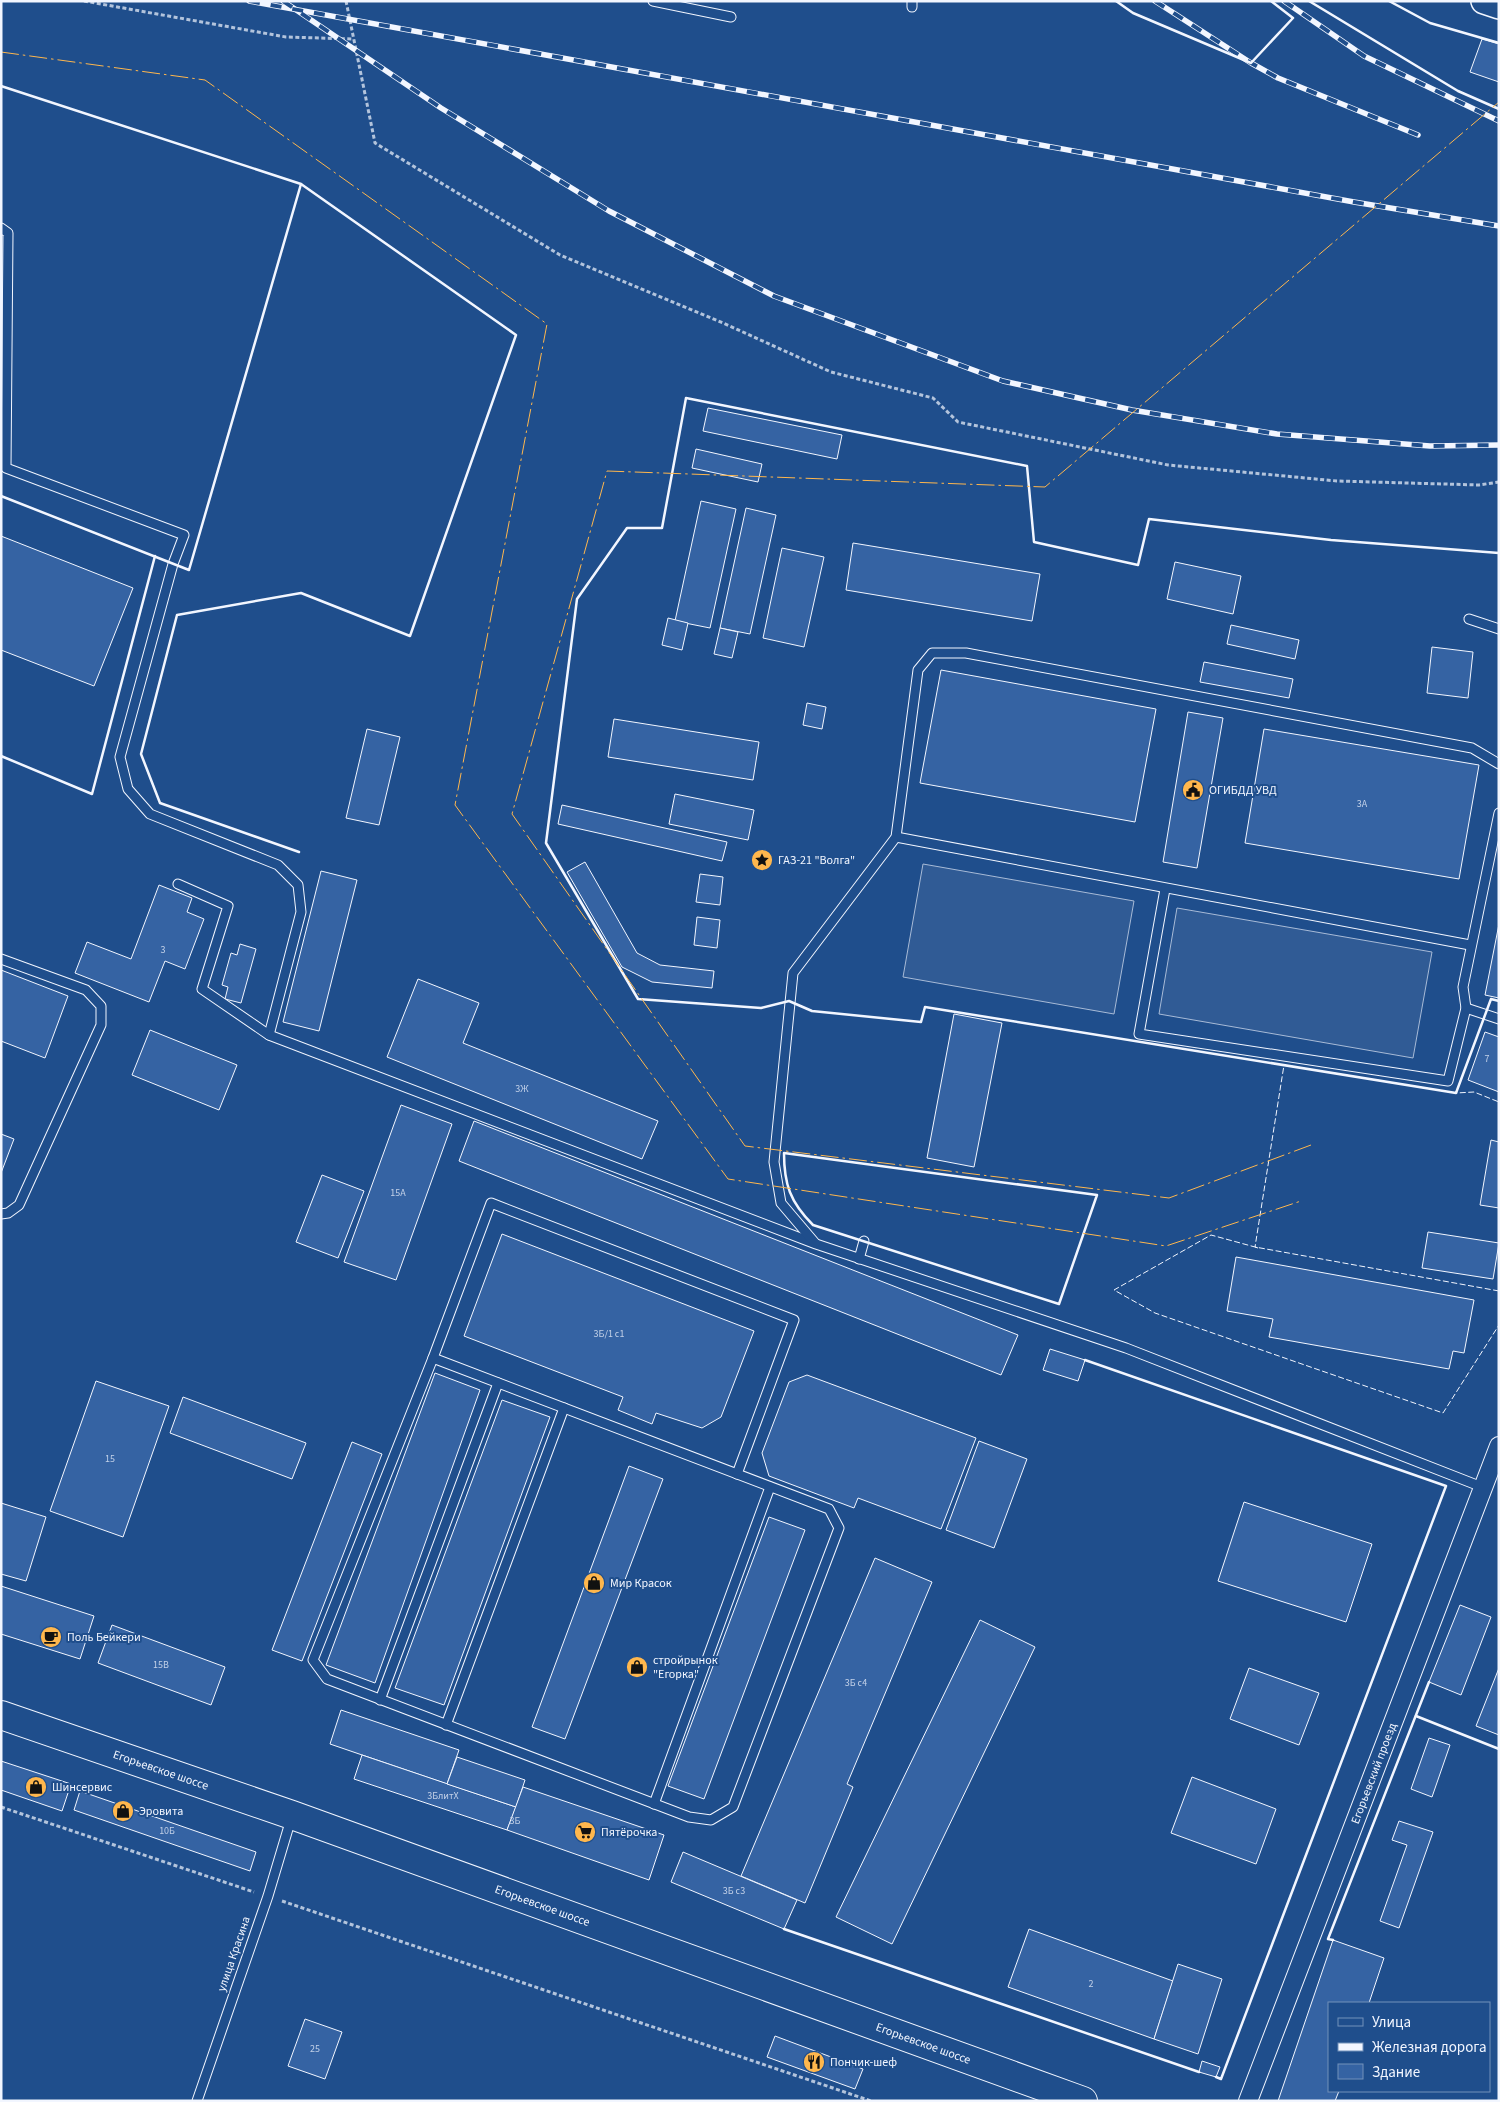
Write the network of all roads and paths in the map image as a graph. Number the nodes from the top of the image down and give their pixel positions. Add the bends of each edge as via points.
1 (84, 1) edge
2 (346, 1) edge
3 (653, 1) edge
4 (1484, 1) edge
5 (1499, 6) edge
6 (731, 17) dead end
7 (352, 39) junction
8 (1, 228) edge
9 (1499, 482) edge
10 (1468, 618) dead end
11 (1499, 629) edge
12 (1499, 764) edge
13 (1499, 813) edge
14 (896, 837) junction
15 (178, 884) dead end
16 (1165, 889) junction
17 (1470, 945) junction
18 (1, 959) edge
19 (1466, 1008) junction
20 (1499, 1018) edge
21 (269, 1035) junction
22 (1, 1214) edge
23 (864, 1241) dead end
24 (816, 1244) junction
25 (859, 1258) junction
26 (433, 1358) junction
27 (498, 1383) junction
28 (564, 1408) junction
29 (1499, 1446) edge
30 (738, 1474) junction
31 (770, 1487) junction
32 (1482, 1487) junction
33 (380, 1700) junction
34 (1, 1715) edge
35 (446, 1725) junction
36 (654, 1804) junction
37 (1, 1807) edge
38 (292, 1815) junction
39 (268, 1896) junction
40 (197, 2101) edge
41 (871, 2101) edge
42 (1083, 2101) edge
43 (1248, 2101) edge

1 - 7 path via 286,37
2 - 7 path
3 - 6 lane
4 - 5 main road
7 - 9 path via 374,143 560,255 832,372 933,398 958,422 1168,465 1337,481 1479,485
8 - 21 lane via 8,234 6,468 184,535 173,564 120,757 128,789 150,814 278,865 298,884 301,912
10 - 11 lane
12 - 14 lane via 1472,748 966,653 932,653 918,670
13 - 17 lane
14 - 16 lane
14 - 24 lane via 793,973 774,1162 782,1203
15 - 21 lane via 228,906 202,989
16 - 17 lane
16 - 19 lane via 1139,1034 1448,1081
17 - 19 lane via 1463,987
18 - 22 lane via 86,990 101,1006 101,1025 19,1205
19 - 20 lane
21 - 24 lane
23 - 25 lane
24 - 25 lane
25 - 32 lane via 1126,1348
26 - 27 lane
26 - 30 lane via 491,1203 794,1320
26 - 33 lane via 313,1660 327,1679
27 - 28 lane
27 - 33 lane
28 - 30 lane
28 - 35 lane
29 - 32 street, Егорьевский проезд
30 - 31 lane
31 - 36 lane
31 - 36 lane via 829,1509 839,1528 733,1807 710,1820 689,1817
32 - 43 street, Егорьевский проезд
33 - 35 lane
34 - 38 main road, Егорьевское шоссе
35 - 36 lane
37 - 39 path
38 - 39 lane, улица Красина
38 - 42 main road, Егорьевское шоссе
39 - 40 lane, улица Красина
39 - 41 path

